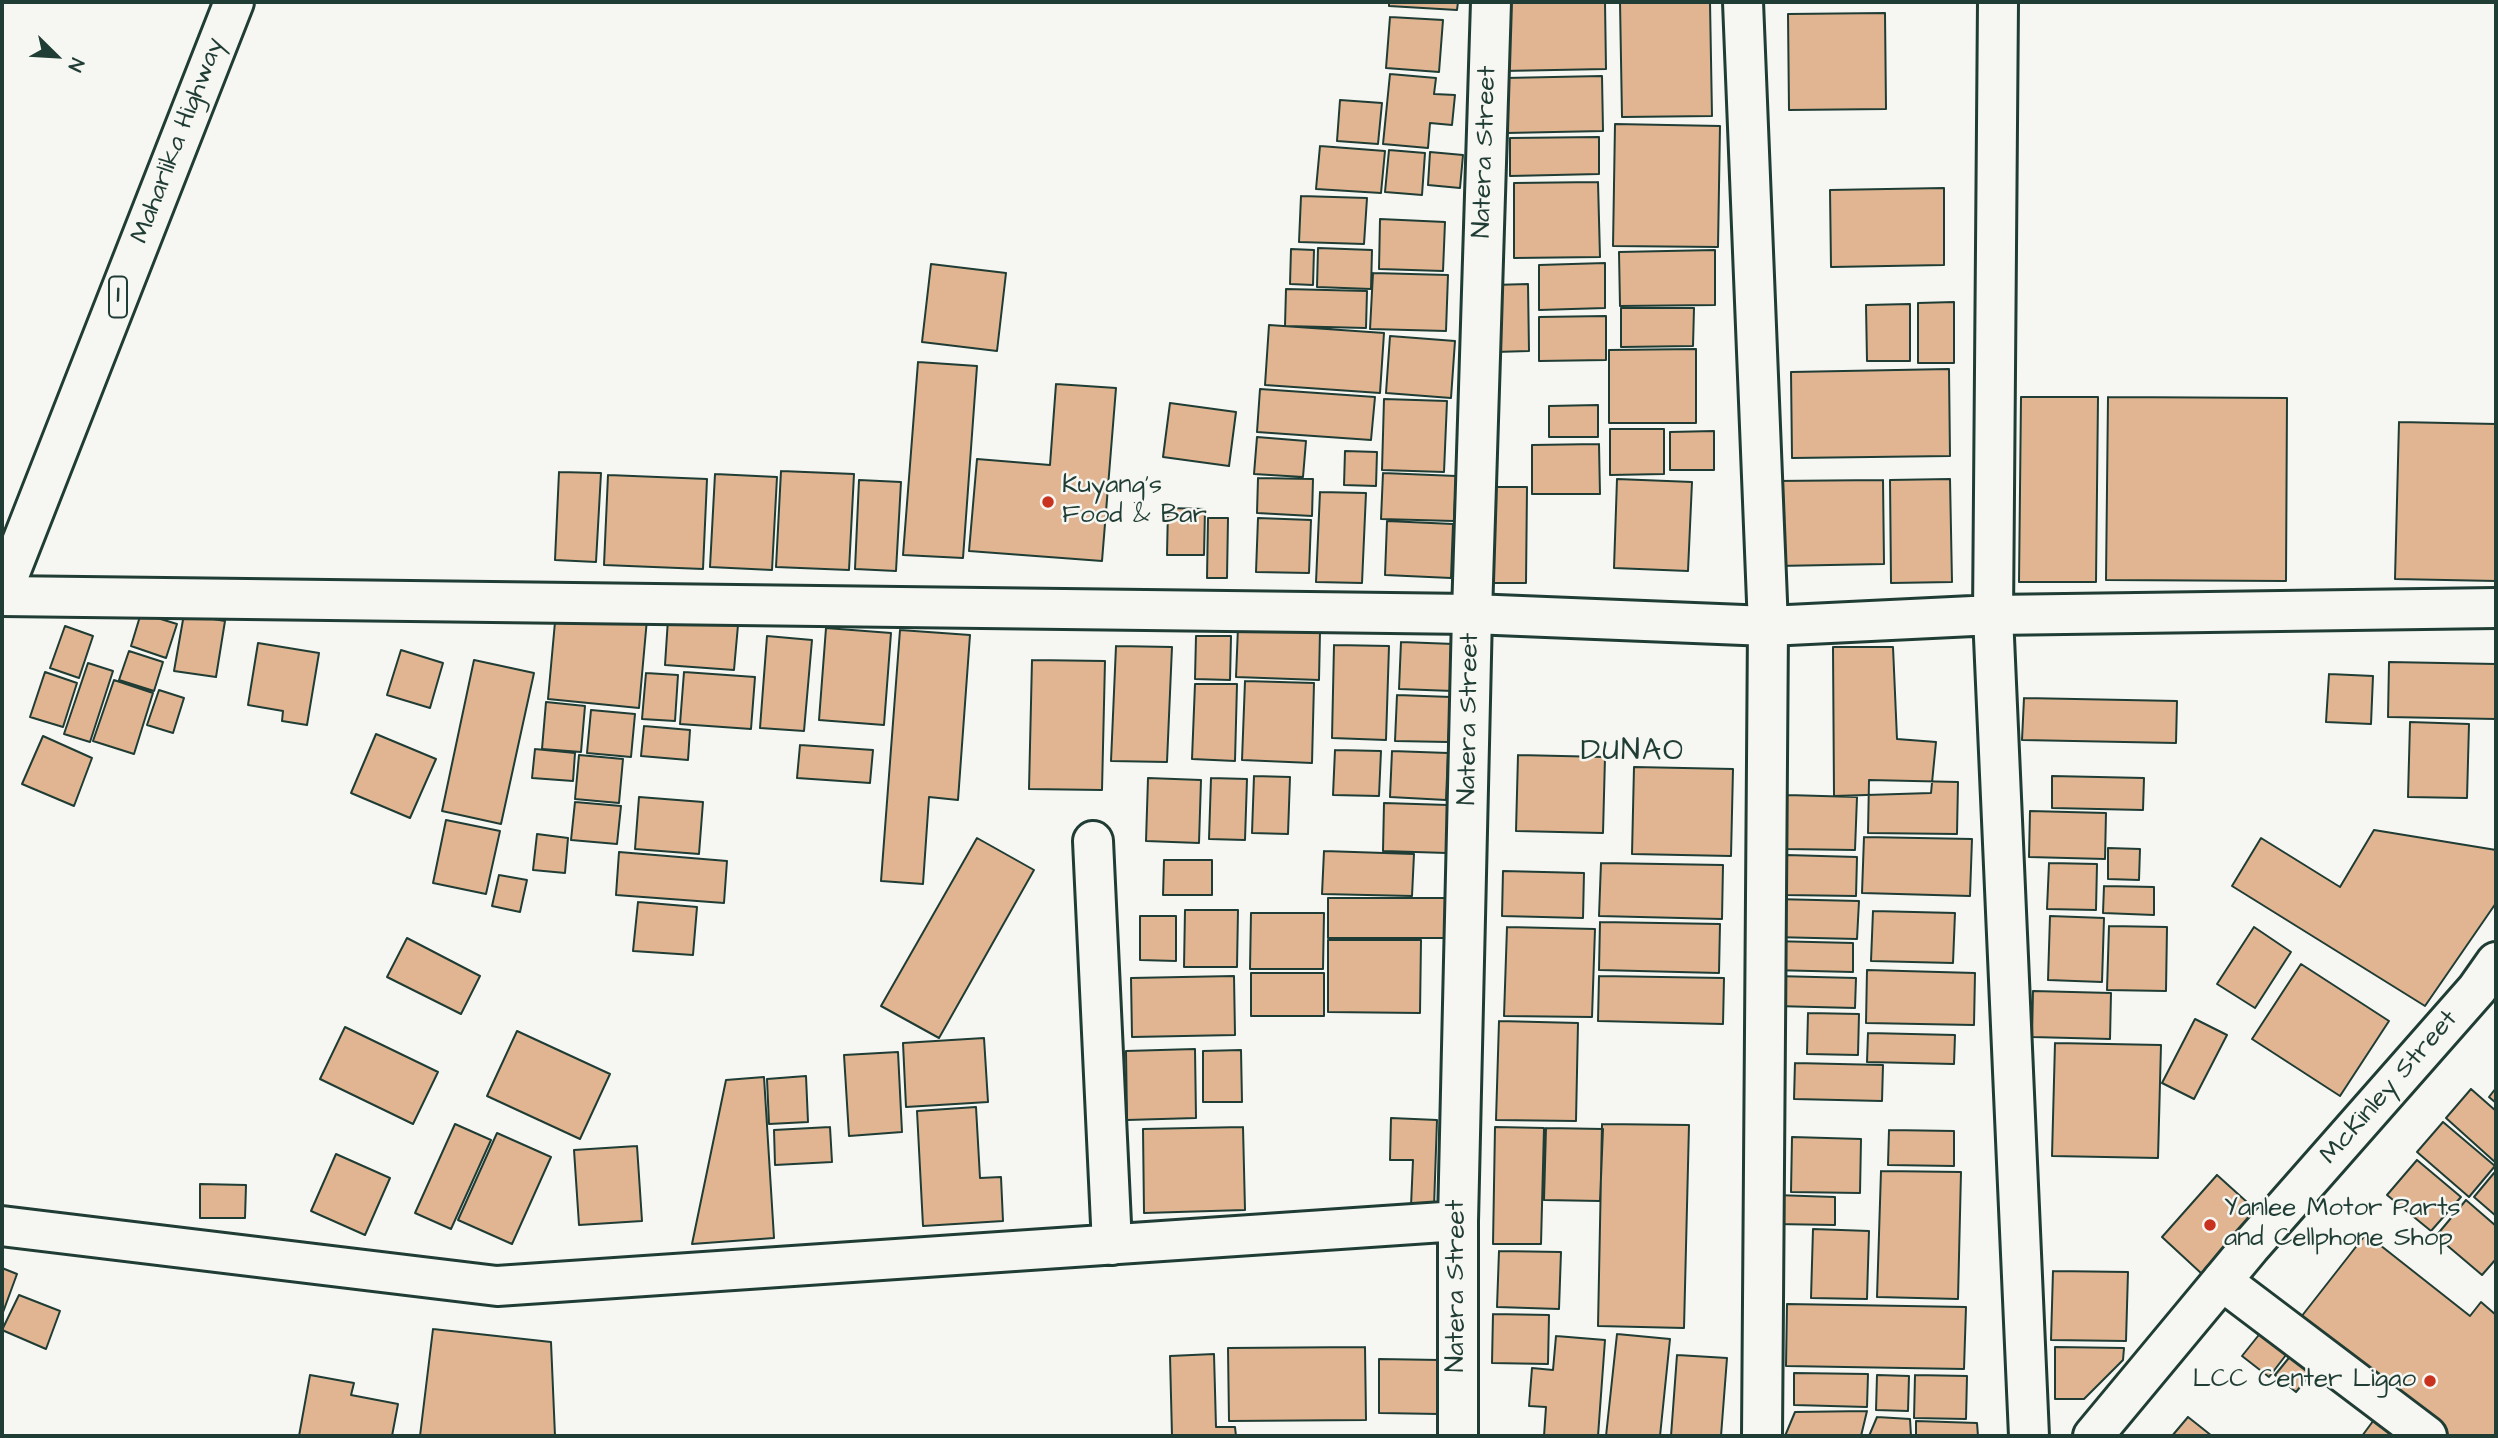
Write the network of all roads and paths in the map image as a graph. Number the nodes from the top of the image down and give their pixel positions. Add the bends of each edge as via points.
1 (234, 2) edge
2 (1491, 2) edge
3 (1743, 2) edge
4 (1998, 2) edge
5 (2, 594) edge
6 (2496, 608) edge
7 (1472, 614) junction
8 (1993, 615) junction
9 (1768, 626) junction
10 (1093, 841) dead end
11 (2496, 962) edge
12 (1458, 1221) junction
13 (2, 1226) edge
14 (1112, 1245) junction
15 (2222, 1280) junction
16 (1458, 1436) edge
17 (1762, 1436) edge
18 (2029, 1436) edge
19 (2093, 1436) edge
20 (2427, 1436) edge

1 - 5 main road, Maharlika Highway / 1
2 - 7 main road, Natera Street
3 - 9 main road
4 - 8 main road
5 - 7 main road
6 - 8 main road
7 - 9 main road
7 - 12 main road, Natera Street
8 - 9 main road
8 - 18 main road
9 - 17 main road
10 - 14 main road
11 - 15 main road, McKinley Street
12 - 14 main road
12 - 16 main road, Natera Street
13 - 14 main road via 497,1286
15 - 19 main road, McKinley Street
15 - 20 main road

